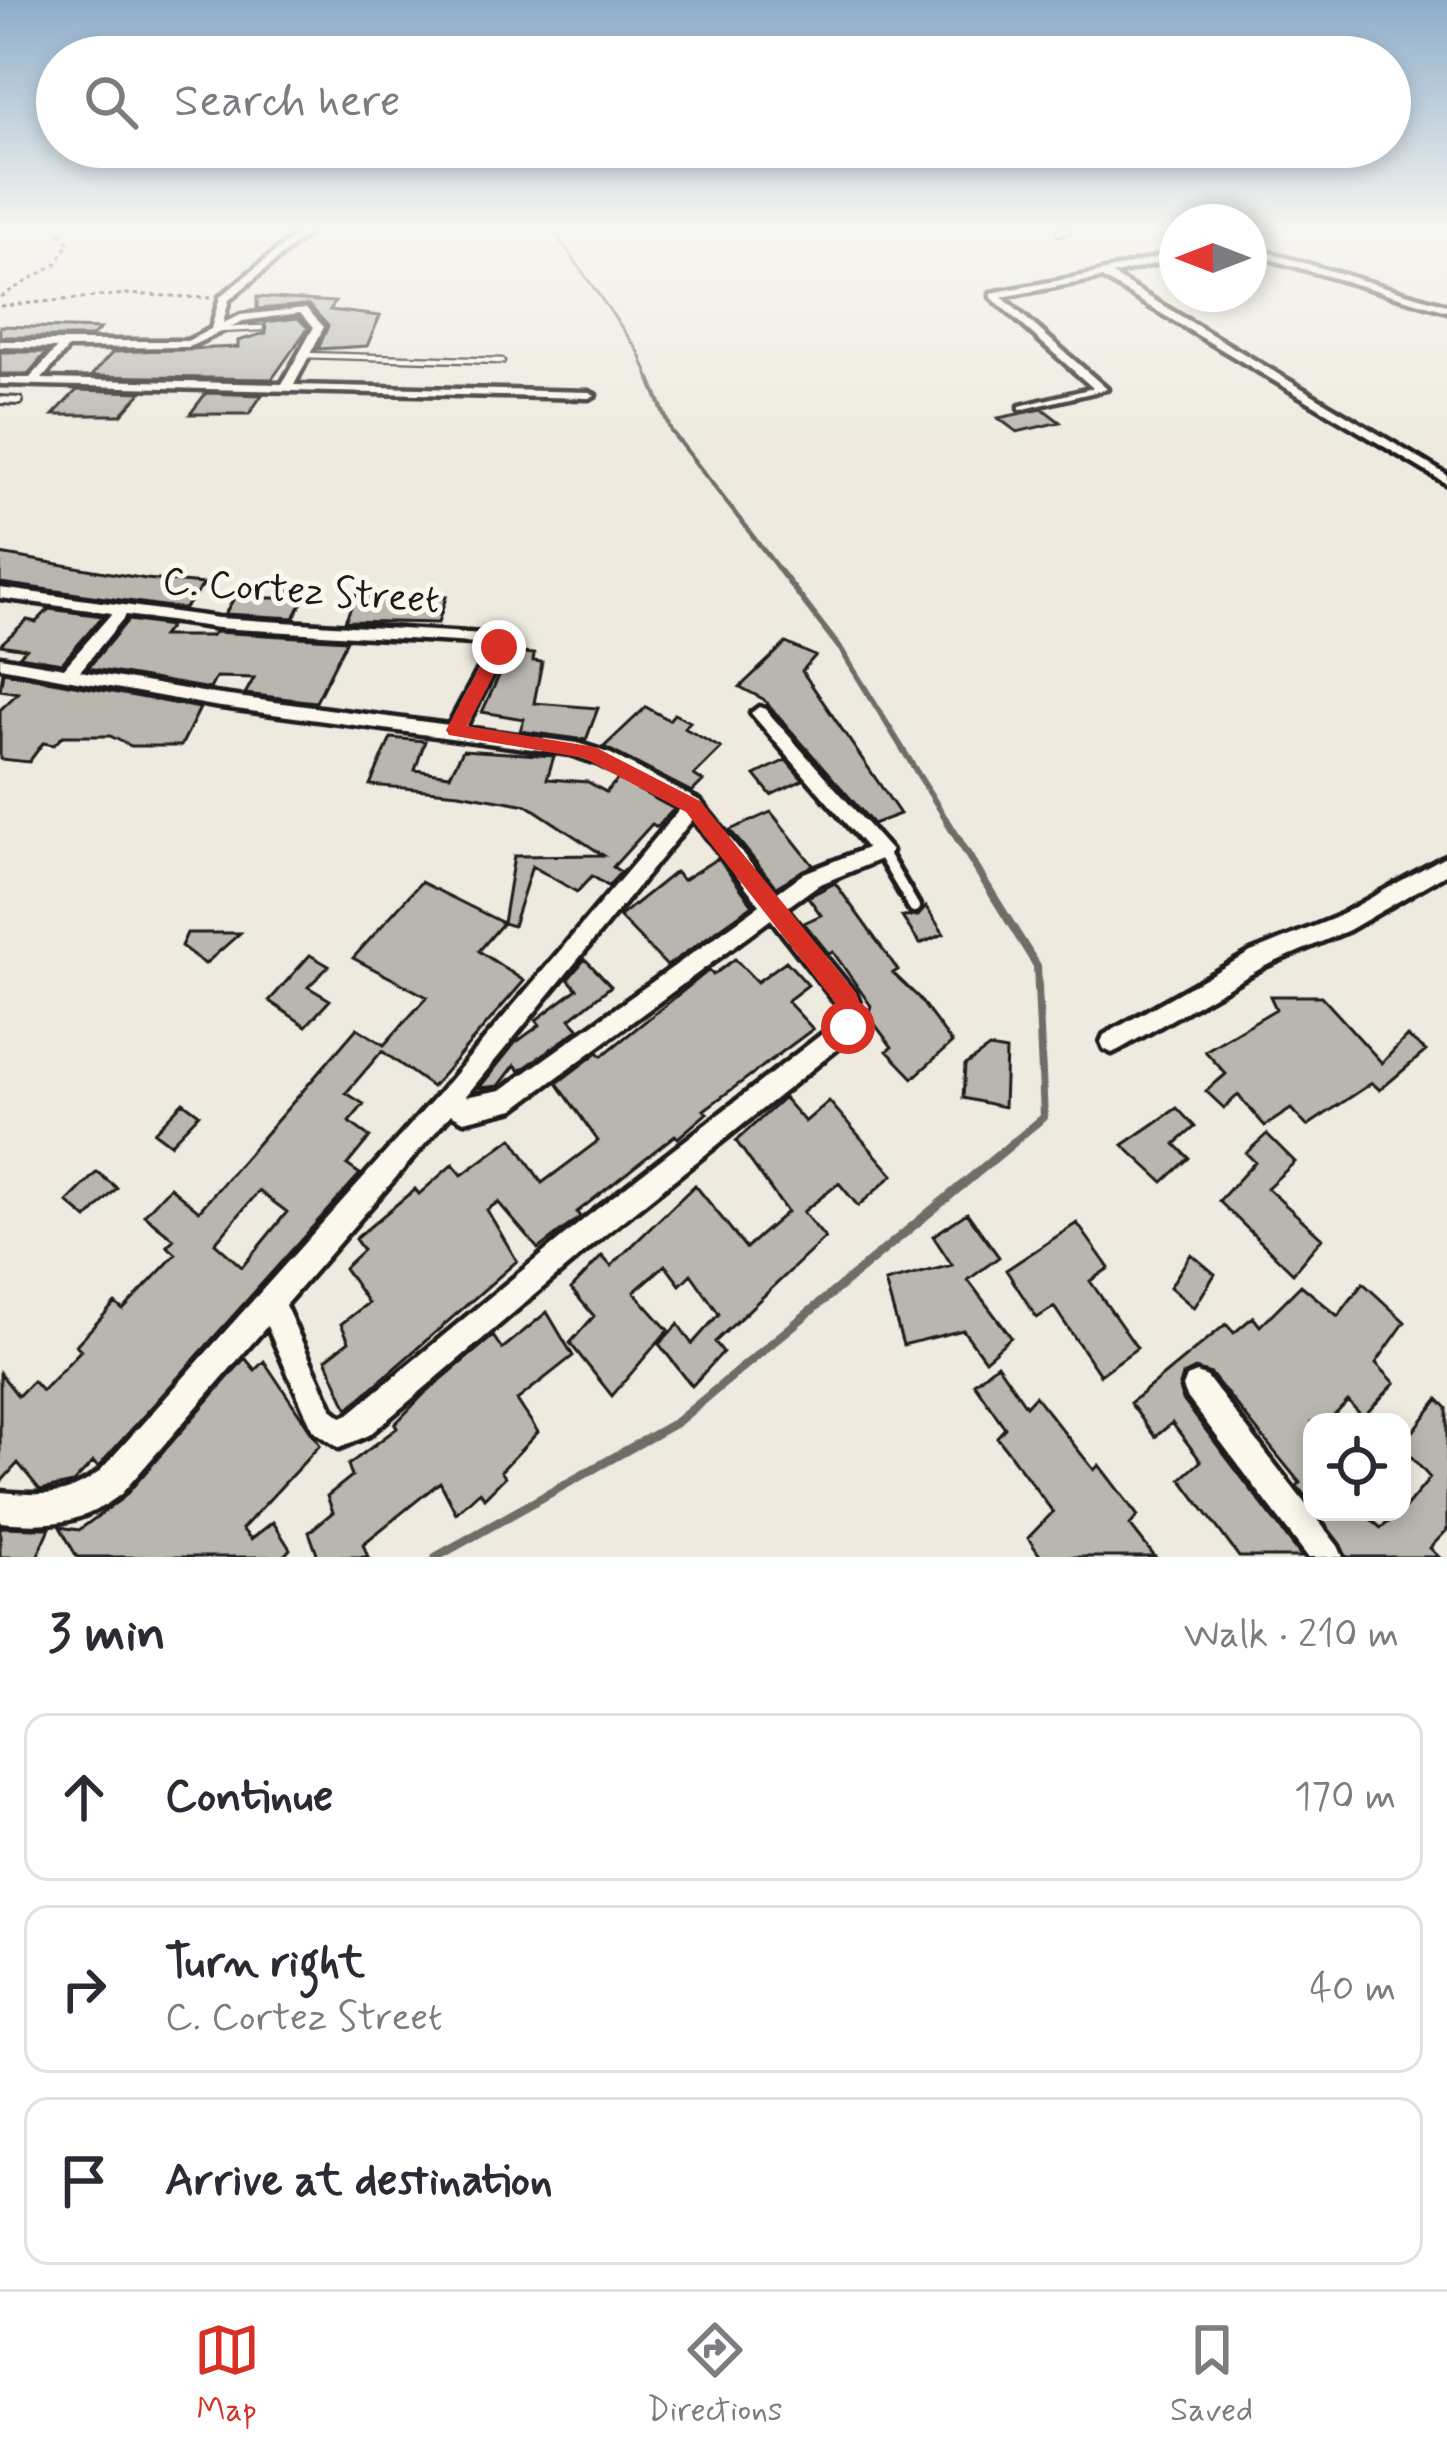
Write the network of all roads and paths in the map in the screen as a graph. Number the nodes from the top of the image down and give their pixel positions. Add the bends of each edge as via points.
1 (35, 303) edge
2 (223, 303) edge
3 (1003, 303) edge
4 (1151, 303) edge
5 (0, 306) edge
6 (261, 328) dead end
7 (216, 331) junction
8 (0, 344) edge
9 (65, 345) junction
10 (304, 355) junction
11 (502, 361) dead end
12 (0, 381) edge
13 (32, 383) junction
14 (286, 388) junction
15 (589, 395) dead end
16 (0, 400) edge
17 (19, 401) dead end
18 (1024, 408) dead end
19 (1447, 480) edge
20 (0, 593) edge
21 (121, 612) junction
22 (0, 662) edge
23 (69, 673) junction
24 (758, 713) dead end
25 (455, 730) junction
26 (693, 806) junction
27 (881, 851) junction
28 (1447, 863) edge
29 (770, 906) junction
30 (914, 907) dead end
31 (1112, 1042) dead end
32 (448, 1100) junction
33 (271, 1305) junction
34 (1196, 1387) dead end
35 (0, 1507) edge
36 (1328, 1557) edge

1 - 5 path
2 - 7 street
3 - 18 street via 1101,389
4 - 19 street
6 - 7 lane
7 - 9 street via 189,344
7 - 10 street via 242,318 302,310 319,327
8 - 9 street
9 - 13 street
10 - 11 lane
10 - 14 street
12 - 13 street
13 - 14 street
14 - 15 street
16 - 17 lane
20 - 21 street, C. Cortez Street
21 - 23 street
21 - 25 street, C. Cortez Street via 494,639 499,647
22 - 23 street
23 - 25 street
24 - 27 street
25 - 26 street via 588,752
26 - 29 street
26 - 32 street
27 - 29 street via 826,869
27 - 30 lane
28 - 31 street
29 - 32 street via 506,1101 464,1109
29 - 33 street via 847,1000 848,1027 359,1425 339,1433 323,1420
32 - 33 street
33 - 35 street via 88,1502 56,1511
34 - 36 street

